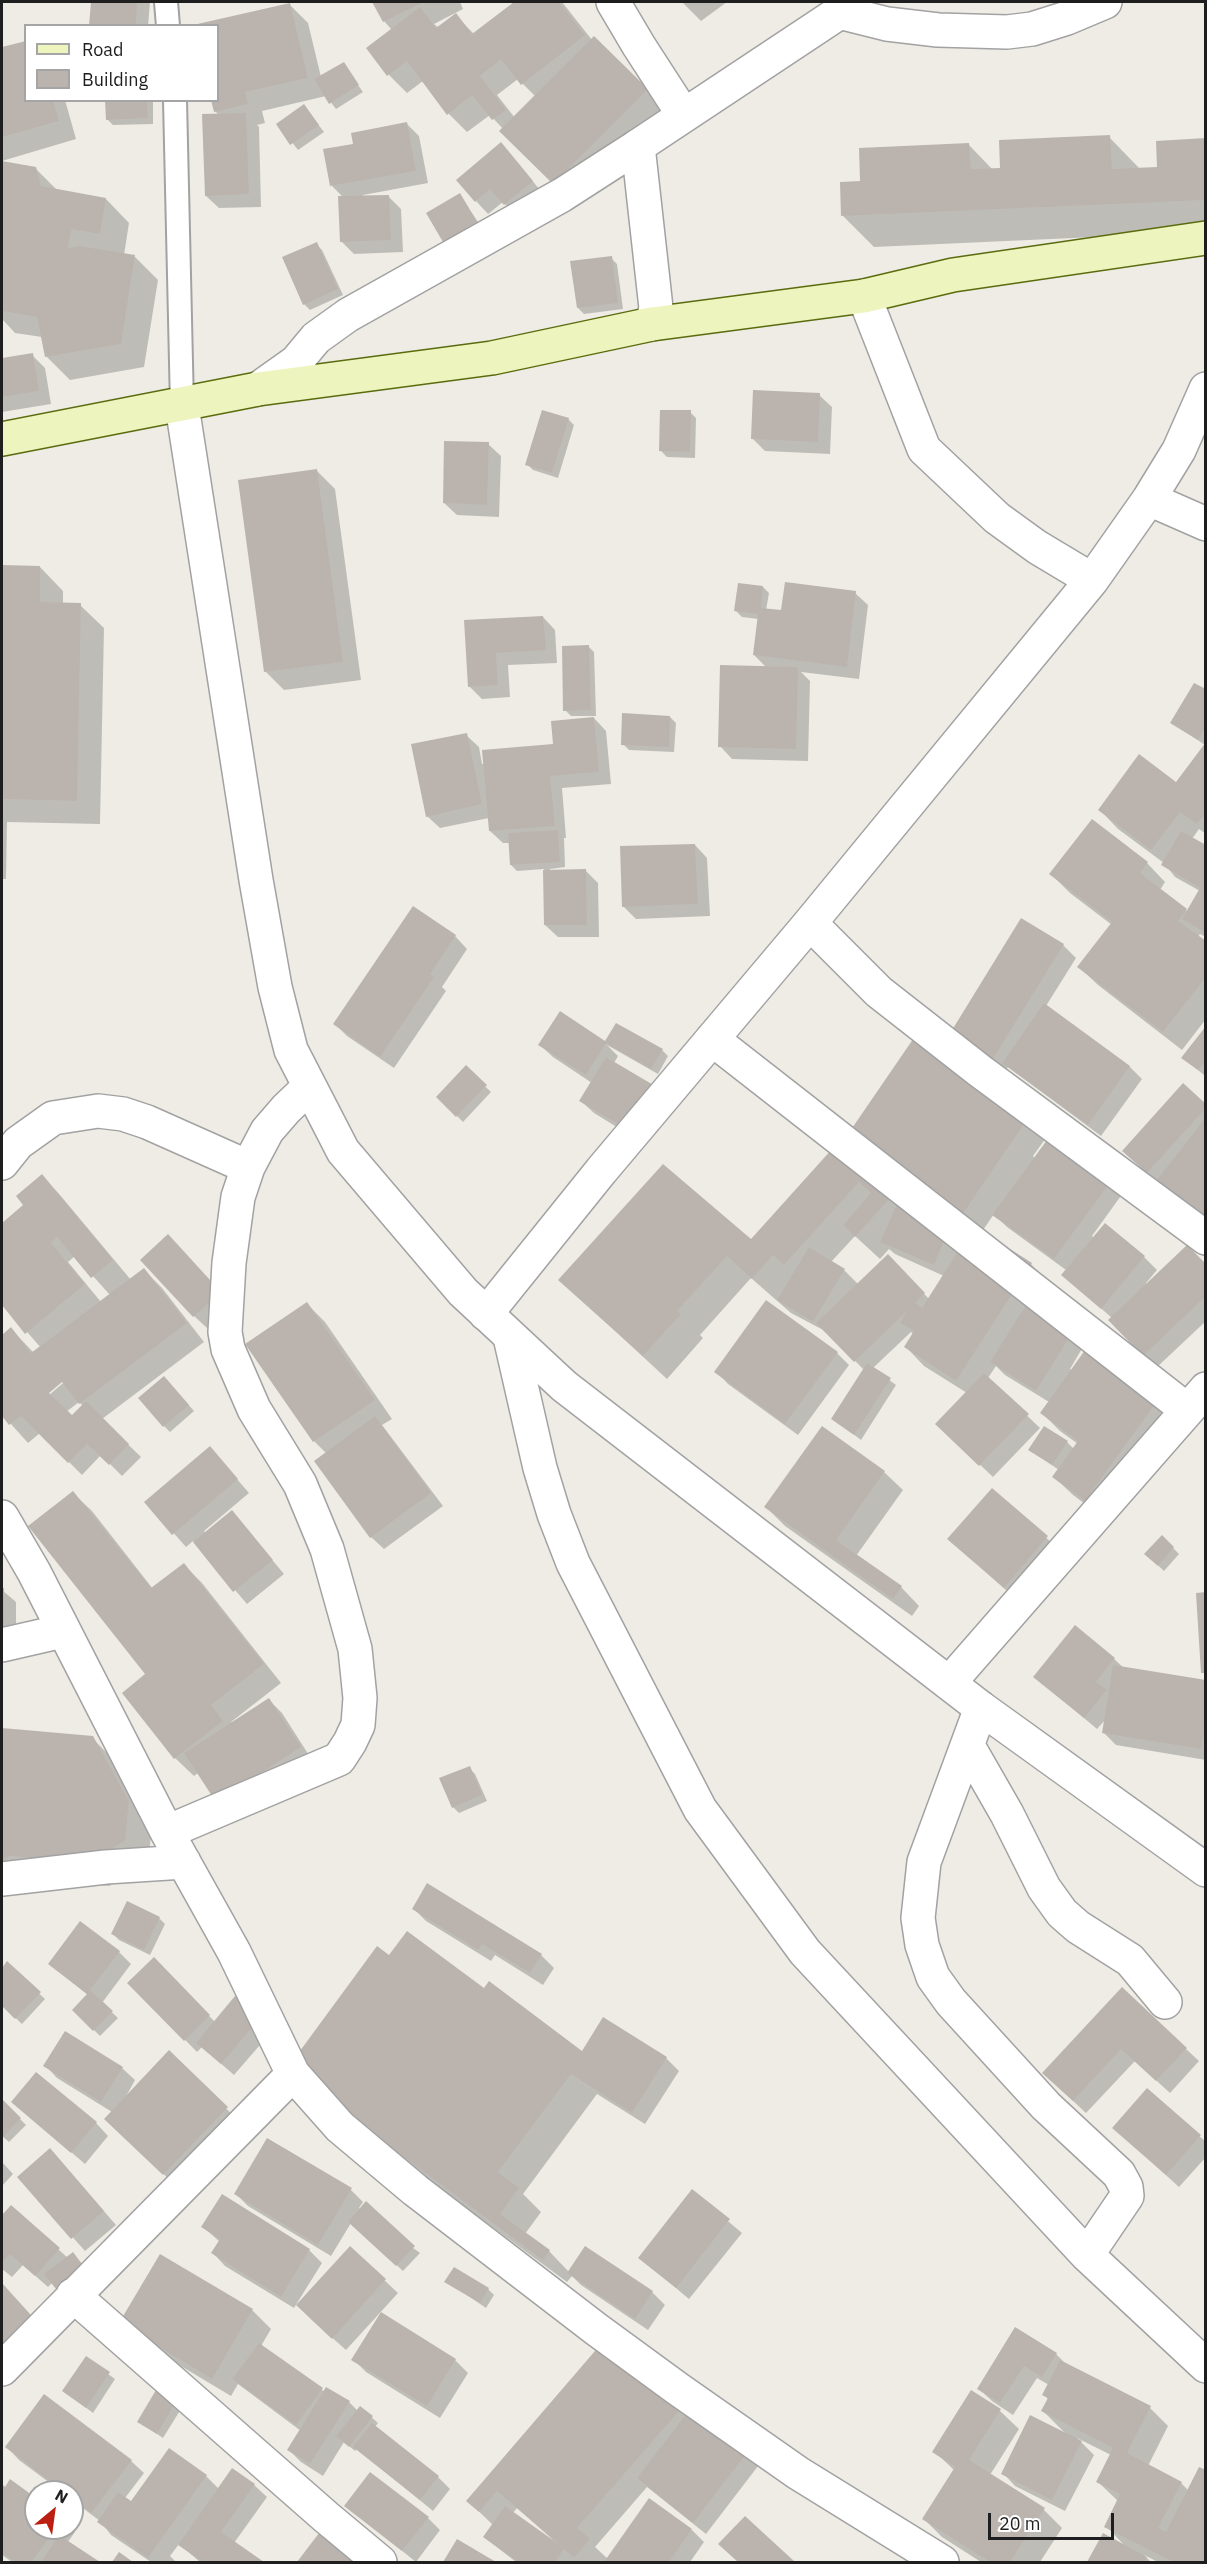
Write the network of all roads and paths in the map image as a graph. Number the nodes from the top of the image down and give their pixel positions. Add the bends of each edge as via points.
1 (166, 2) edge
2 (613, 2) edge
3 (1105, 2) edge
4 (847, 7) edge
5 (168, 24) edge
6 (175, 102) edge
7 (683, 114) junction
8 (638, 146) junction
9 (1206, 238) edge
10 (864, 296) junction
11 (652, 324) junction
12 (258, 389) junction
13 (1206, 389) edge
14 (182, 406) junction
15 (2, 440) edge
16 (1149, 499) junction
17 (1206, 524) edge
18 (1092, 580) junction
19 (810, 923) junction
20 (712, 1039) junction
21 (309, 1088) junction
22 (2, 1163) edge
23 (248, 1167) junction
24 (1206, 1238) edge
25 (486, 1314) junction
26 (510, 1337) junction
27 (1196, 1400) edge
28 (2, 1517) edge
29 (63, 1630) junction
30 (2, 1645) edge
31 (949, 1683) junction
32 (981, 1708) junction
33 (968, 1746) junction
34 (167, 1832) junction
35 (184, 1862) junction
36 (1206, 1870) edge
37 (2, 1879) edge
38 (1164, 2002) dead end
39 (292, 2074) junction
40 (1088, 2255) junction
41 (73, 2295) junction
42 (1206, 2366) edge
43 (2, 2369) edge
44 (380, 2562) edge
45 (942, 2562) edge

1 - 5 lane
2 - 7 street
3 - 4 street via 1032,29 1007,32 886,24
4 - 7 street
6 - 14 lane
7 - 8 street
8 - 11 street via 656,308
8 - 12 street via 562,195 348,315 316,338 296,362
9 - 10 main road via 953,275
10 - 11 main road
10 - 18 street via 924,449 997,518
11 - 12 main road via 492,358
12 - 14 main road
13 - 16 street via 1179,450
14 - 15 main road
14 - 21 street via 267,949 291,1050
16 - 17 street
16 - 18 street
18 - 19 street
19 - 20 street
19 - 24 street via 879,992
20 - 25 street
20 - 27 street
21 - 23 street via 267,1131
21 - 25 street via 343,1150
22 - 23 street via 18,1143 53,1118 98,1111 147,1122
23 - 34 street via 237,1197 229,1263 225,1332 228,1349 254,1409 300,1484 327,1549 355,1649 360,1698 358,1725 339,1759
25 - 26 street
26 - 31 street via 640,1447
26 - 40 street via 540,1468 565,1544 700,1809 804,1952
27 - 31 street
28 - 29 street
29 - 30 street
29 - 34 street
31 - 32 street
32 - 33 street
32 - 36 street
33 - 38 street via 1044,1888 1062,1913 1130,1960
33 - 40 street via 924,1862 918,1918 922,1945 933,1977 951,2002 1046,2106 1111,2166 1126,2187 1126,2196
34 - 35 street
35 - 37 street
35 - 39 street via 234,1952
39 - 41 street
39 - 45 street via 348,2134 596,2329 798,2473
40 - 42 street
41 - 43 street
41 - 44 street

